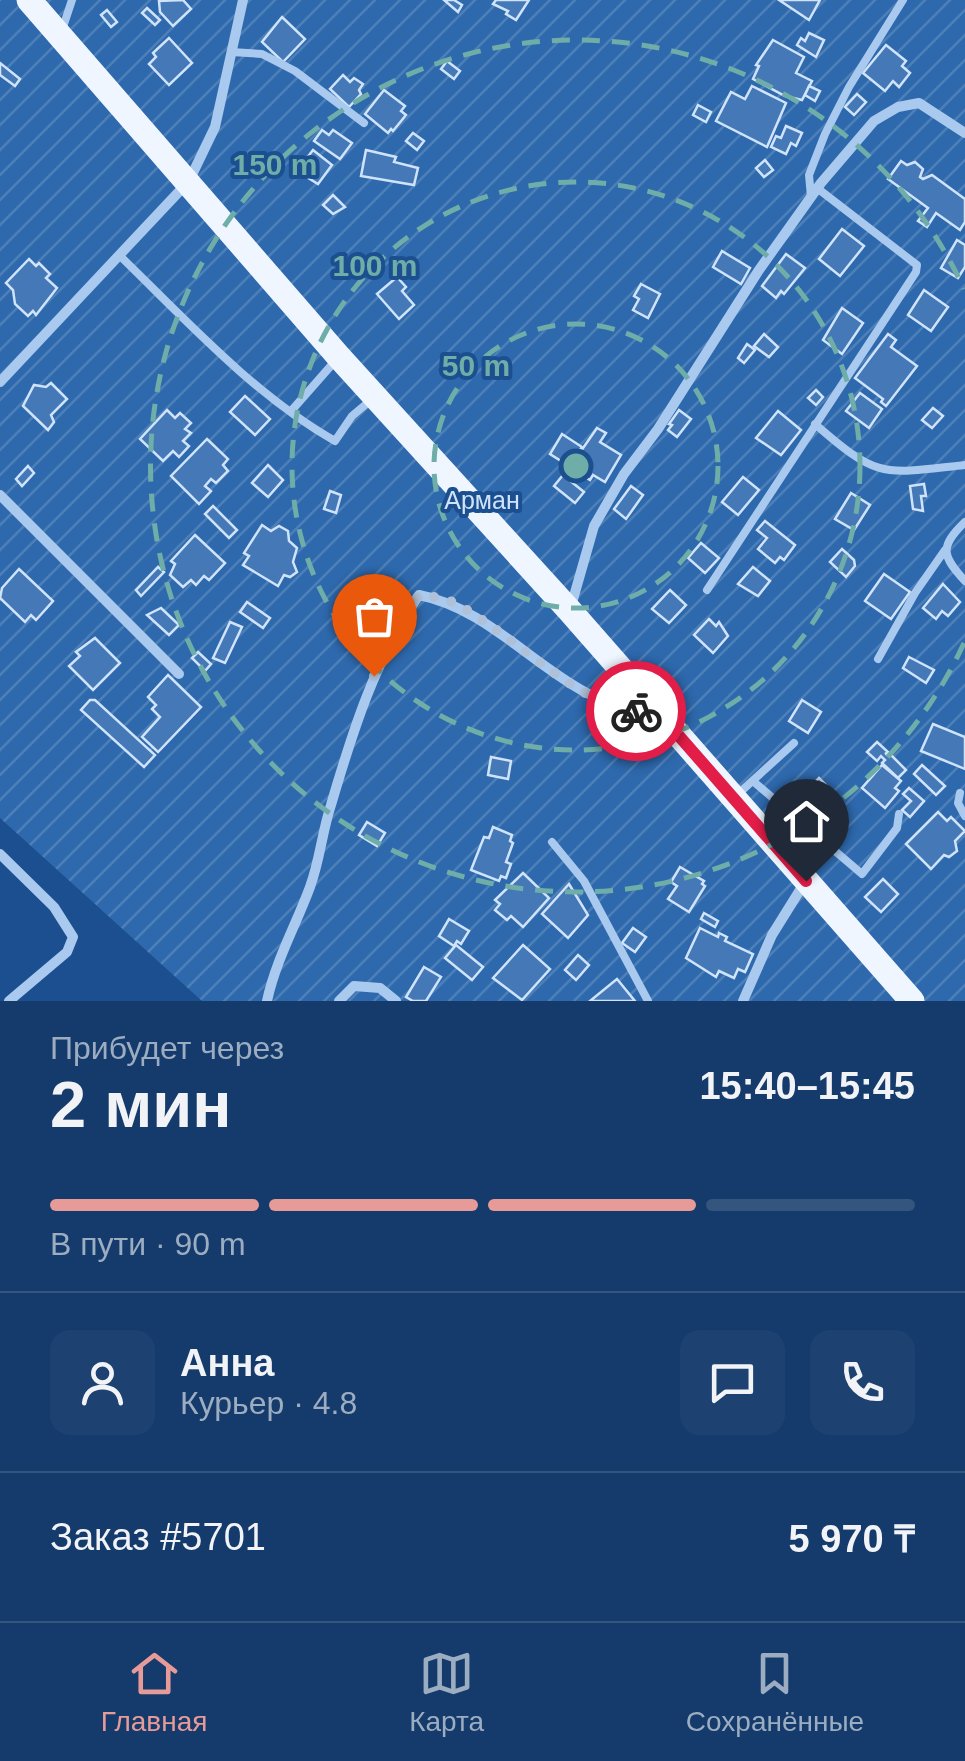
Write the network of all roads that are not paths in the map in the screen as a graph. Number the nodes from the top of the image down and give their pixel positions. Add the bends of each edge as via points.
1 (29, 0) edge
2 (72, 0) edge
3 (242, 0) edge
4 (903, 0) edge
5 (61, 34) junction
6 (230, 52) junction
7 (364, 123) dead end
8 (965, 134) edge
9 (190, 181) junction
10 (814, 193) junction
11 (119, 255) junction
12 (339, 357) junction
13 (0, 382) edge
14 (374, 396) junction
15 (292, 410) junction
16 (815, 424) junction
17 (965, 466) edge
18 (0, 495) edge
19 (965, 522) edge
20 (945, 550) junction
21 (965, 582) edge
22 (707, 590) dead end
23 (570, 611) junction
24 (878, 659) dead end
25 (179, 674) dead end
26 (658, 712) junction
27 (794, 743) dead end
28 (754, 782) junction
29 (960, 793) dead end
30 (733, 798) junction
31 (899, 814) dead end
32 (965, 816) edge
33 (552, 842) dead end
34 (0, 854) edge
35 (806, 881) junction
36 (8, 1001) edge
37 (267, 1001) edge
38 (339, 1001) edge
39 (396, 1001) edge
40 (648, 1001) edge
41 (744, 1001) edge
42 (912, 1001) edge

1 - 5 main road
2 - 5 lane
3 - 6 street
4 - 10 lane via 826,134 809,175
5 - 9 main road
6 - 7 lane via 278,62
6 - 9 street via 215,127
8 - 10 street via 919,103 898,106 874,121
9 - 11 street
9 - 12 main road
10 - 16 lane via 917,265
10 - 23 street via 594,526
11 - 13 street
11 - 15 lane
12 - 14 main road
12 - 15 lane
14 - 15 lane via 336,441
14 - 23 main road
16 - 17 lane via 881,471
16 - 22 lane
18 - 25 street
19 - 20 lane
20 - 21 lane
20 - 24 lane
23 - 26 main road
26 - 30 main road
26 - 37 street via 625,711 572,685 448,600 419,595 362,700 311,886
27 - 28 lane
28 - 30 lane
28 - 31 lane via 862,874 897,828
29 - 32 lane
30 - 35 main road
33 - 40 lane via 584,881
34 - 36 street via 54,907 73,937 67,952
35 - 41 street via 772,935
35 - 42 main road
38 - 39 street via 354,986 380,988

